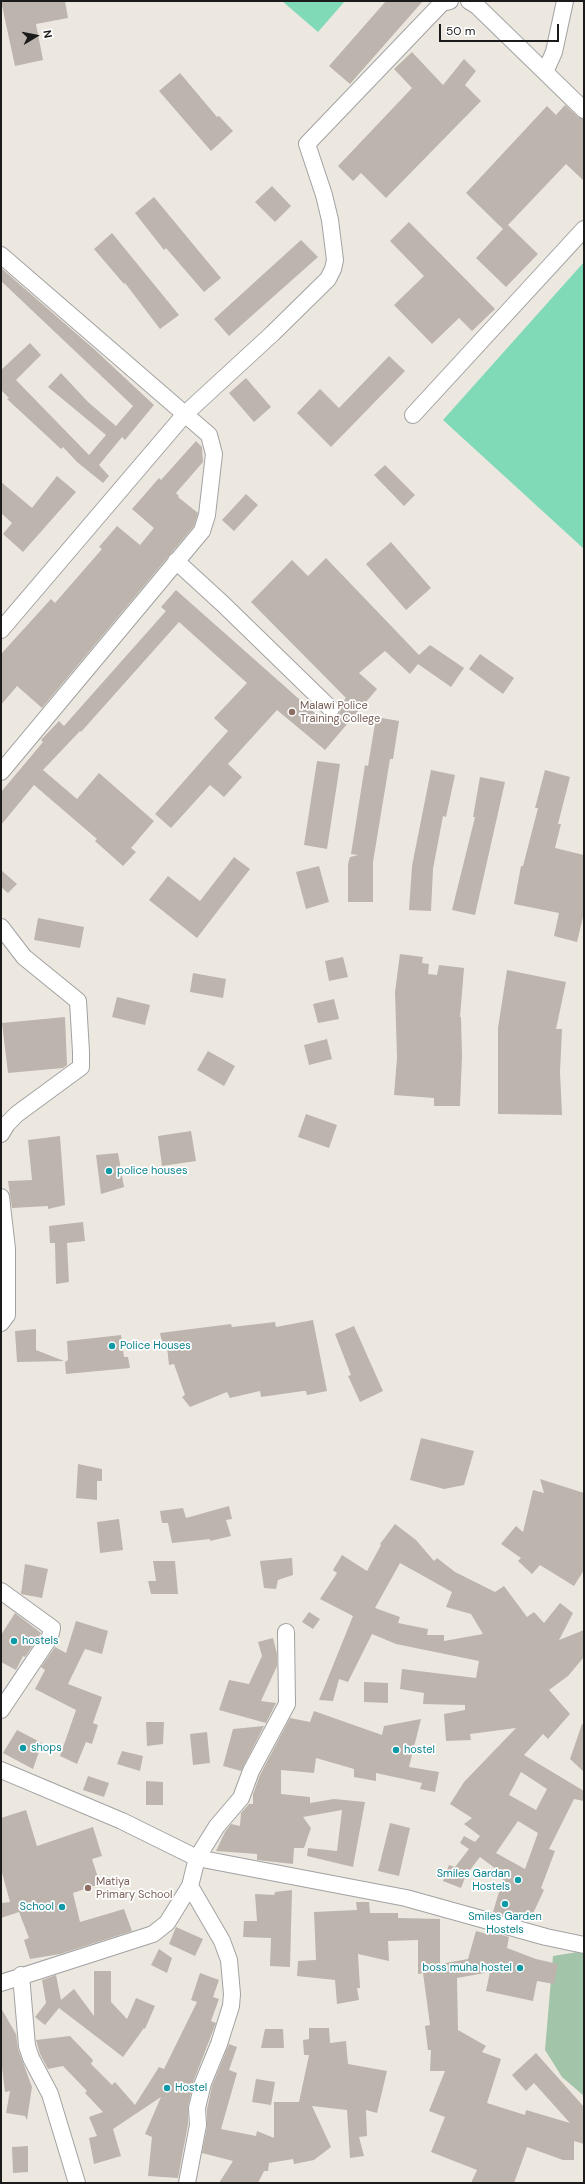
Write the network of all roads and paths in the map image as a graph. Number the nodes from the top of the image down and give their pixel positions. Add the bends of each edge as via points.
1 (450, 1) edge
2 (469, 1) edge
3 (564, 1) edge
4 (545, 72) junction
5 (584, 110) edge
6 (584, 229) edge
7 (1, 255) edge
8 (185, 414) junction
9 (413, 416) dead end
10 (176, 561) junction
11 (3, 623) edge
12 (331, 709) dead end
13 (1, 772) edge
14 (1, 927) edge
15 (1, 1134) edge
16 (1, 1197) edge
17 (1, 1322) edge
18 (1, 1591) edge
19 (286, 1632) dead end
20 (1, 1710) edge
21 (1, 1770) edge
22 (197, 1858) junction
23 (190, 1886) junction
24 (584, 1945) edge
25 (21, 1976) junction
26 (1, 1983) edge
27 (77, 2183) edge
28 (187, 2183) edge

1 - 8 street via 442,3 307,144 330,220 335,260 328,279
2 - 4 street
3 - 4 street via 554,52
4 - 5 street
6 - 9 street
7 - 8 street
8 - 10 street via 209,435 214,454 207,515 202,531
8 - 11 street
10 - 12 street
10 - 13 street
14 - 15 street via 24,957 78,1001 81,1067 17,1114
16 - 17 street via 8,1249 7,1315
18 - 20 street via 52,1628 50,1637
19 - 22 street via 287,1704 251,1771 240,1798 217,1826
21 - 22 street via 122,1821
22 - 23 street
22 - 24 street via 406,1898 572,1944
23 - 25 street via 167,1923 153,1934
23 - 28 street via 222,1941 229,1960 232,1994 231,2006 219,2044 201,2089 197,2108 198,2125
25 - 26 street
25 - 27 street via 30,2058 50,2094

